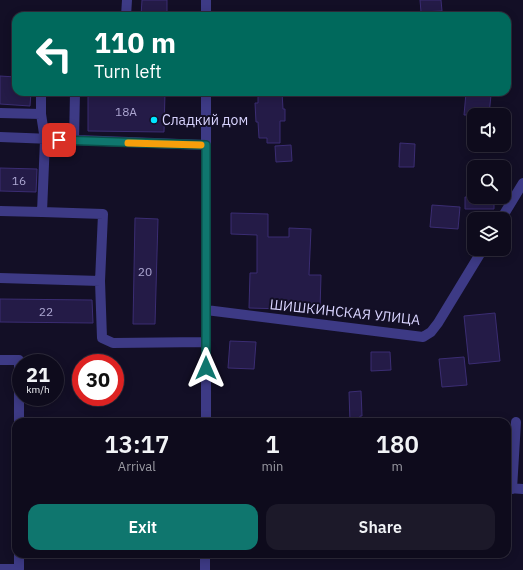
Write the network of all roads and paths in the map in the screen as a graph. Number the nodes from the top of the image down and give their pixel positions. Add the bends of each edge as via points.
1 (127, 0) edge
2 (206, 0) edge
3 (126, 12) edge
4 (206, 12) edge
5 (41, 96) edge
6 (75, 96) edge
7 (206, 96) edge
8 (0, 113) edge
9 (41, 114) junction
10 (0, 137) edge
11 (45, 140) junction
12 (74, 141) junction
13 (206, 145) junction
14 (523, 183) edge
15 (0, 211) edge
16 (42, 212) junction
17 (505, 212) edge
18 (479, 256) edge
19 (0, 278) edge
20 (100, 281) junction
21 (206, 310) junction
22 (206, 342) junction
23 (0, 360) edge
24 (19, 418) edge
25 (206, 418) edge
26 (516, 422) dead end
27 (511, 470) edge
28 (511, 489) edge
29 (523, 490) edge
30 (19, 558) edge
31 (205, 558) edge
32 (0, 569) edge
33 (205, 570) edge

1 - 3 street
2 - 4 street
5 - 9 street
6 - 12 street
7 - 13 street
8 - 9 street
9 - 11 street
10 - 11 street
11 - 12 street
11 - 16 street
12 - 13 street
13 - 21 street
14 - 17 street
15 - 16 street
16 - 20 street via 103,214
18 - 21 street, ШИШКИНСКАЯ УЛИЦА via 438,323 423,337
19 - 20 street
20 - 22 street via 102,338 113,343
21 - 22 street
22 - 25 street
23 - 24 street via 19,360
26 - 27 street
28 - 29 street
30 - 32 street via 19,569
31 - 33 street

